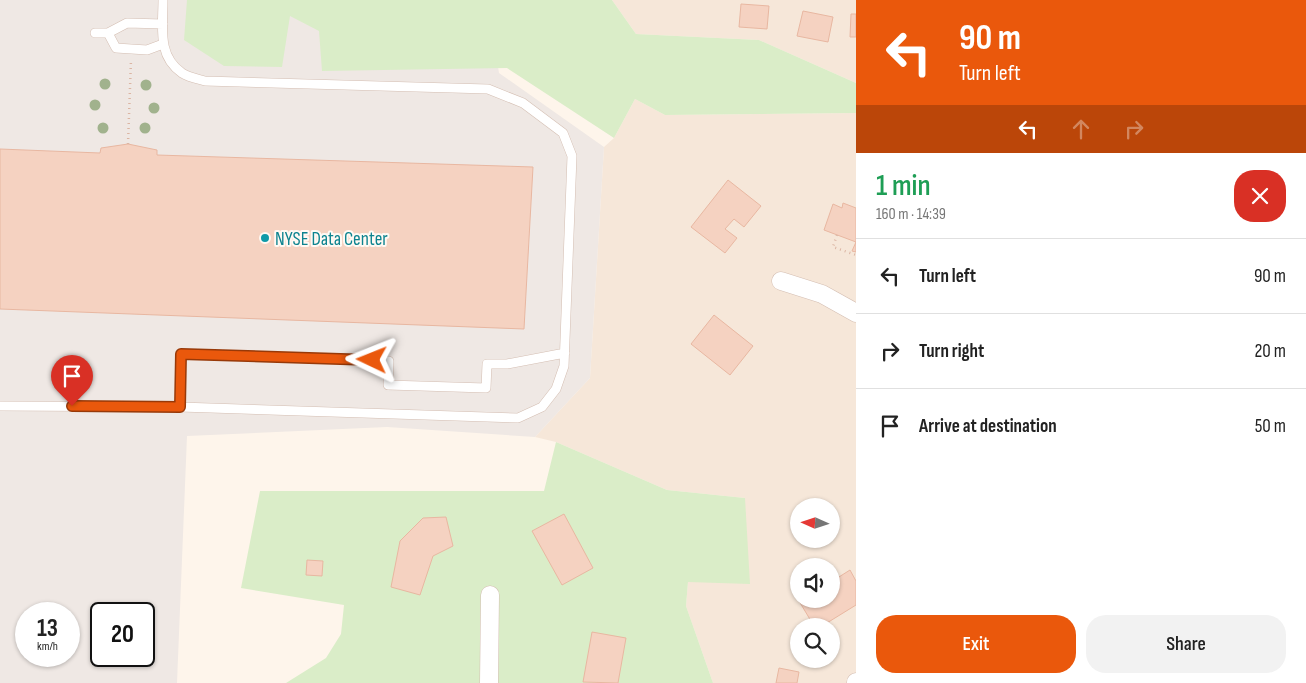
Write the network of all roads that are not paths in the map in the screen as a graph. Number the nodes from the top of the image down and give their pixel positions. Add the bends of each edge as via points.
1 (163, 0) edge
2 (163, 24) junction
3 (95, 33) dead end
4 (108, 33) junction
5 (162, 44) junction
6 (781, 281) dead end
7 (856, 313) edge
8 (565, 353) junction
9 (0, 406) edge
10 (180, 407) junction
11 (490, 595) dead end
12 (489, 683) edge

1 - 2 lane
2 - 4 lane via 127,23
2 - 5 lane
3 - 4 lane
4 - 5 lane via 116,48 147,50
5 - 8 lane via 168,60 183,74 205,81 488,89 523,103 562,133 572,156
6 - 7 street via 822,294
8 - 10 lane via 556,389 542,407 518,418
8 - 10 lane via 507,364 487,364 486,388 388,385 389,361 181,354
9 - 10 lane
11 - 12 street

